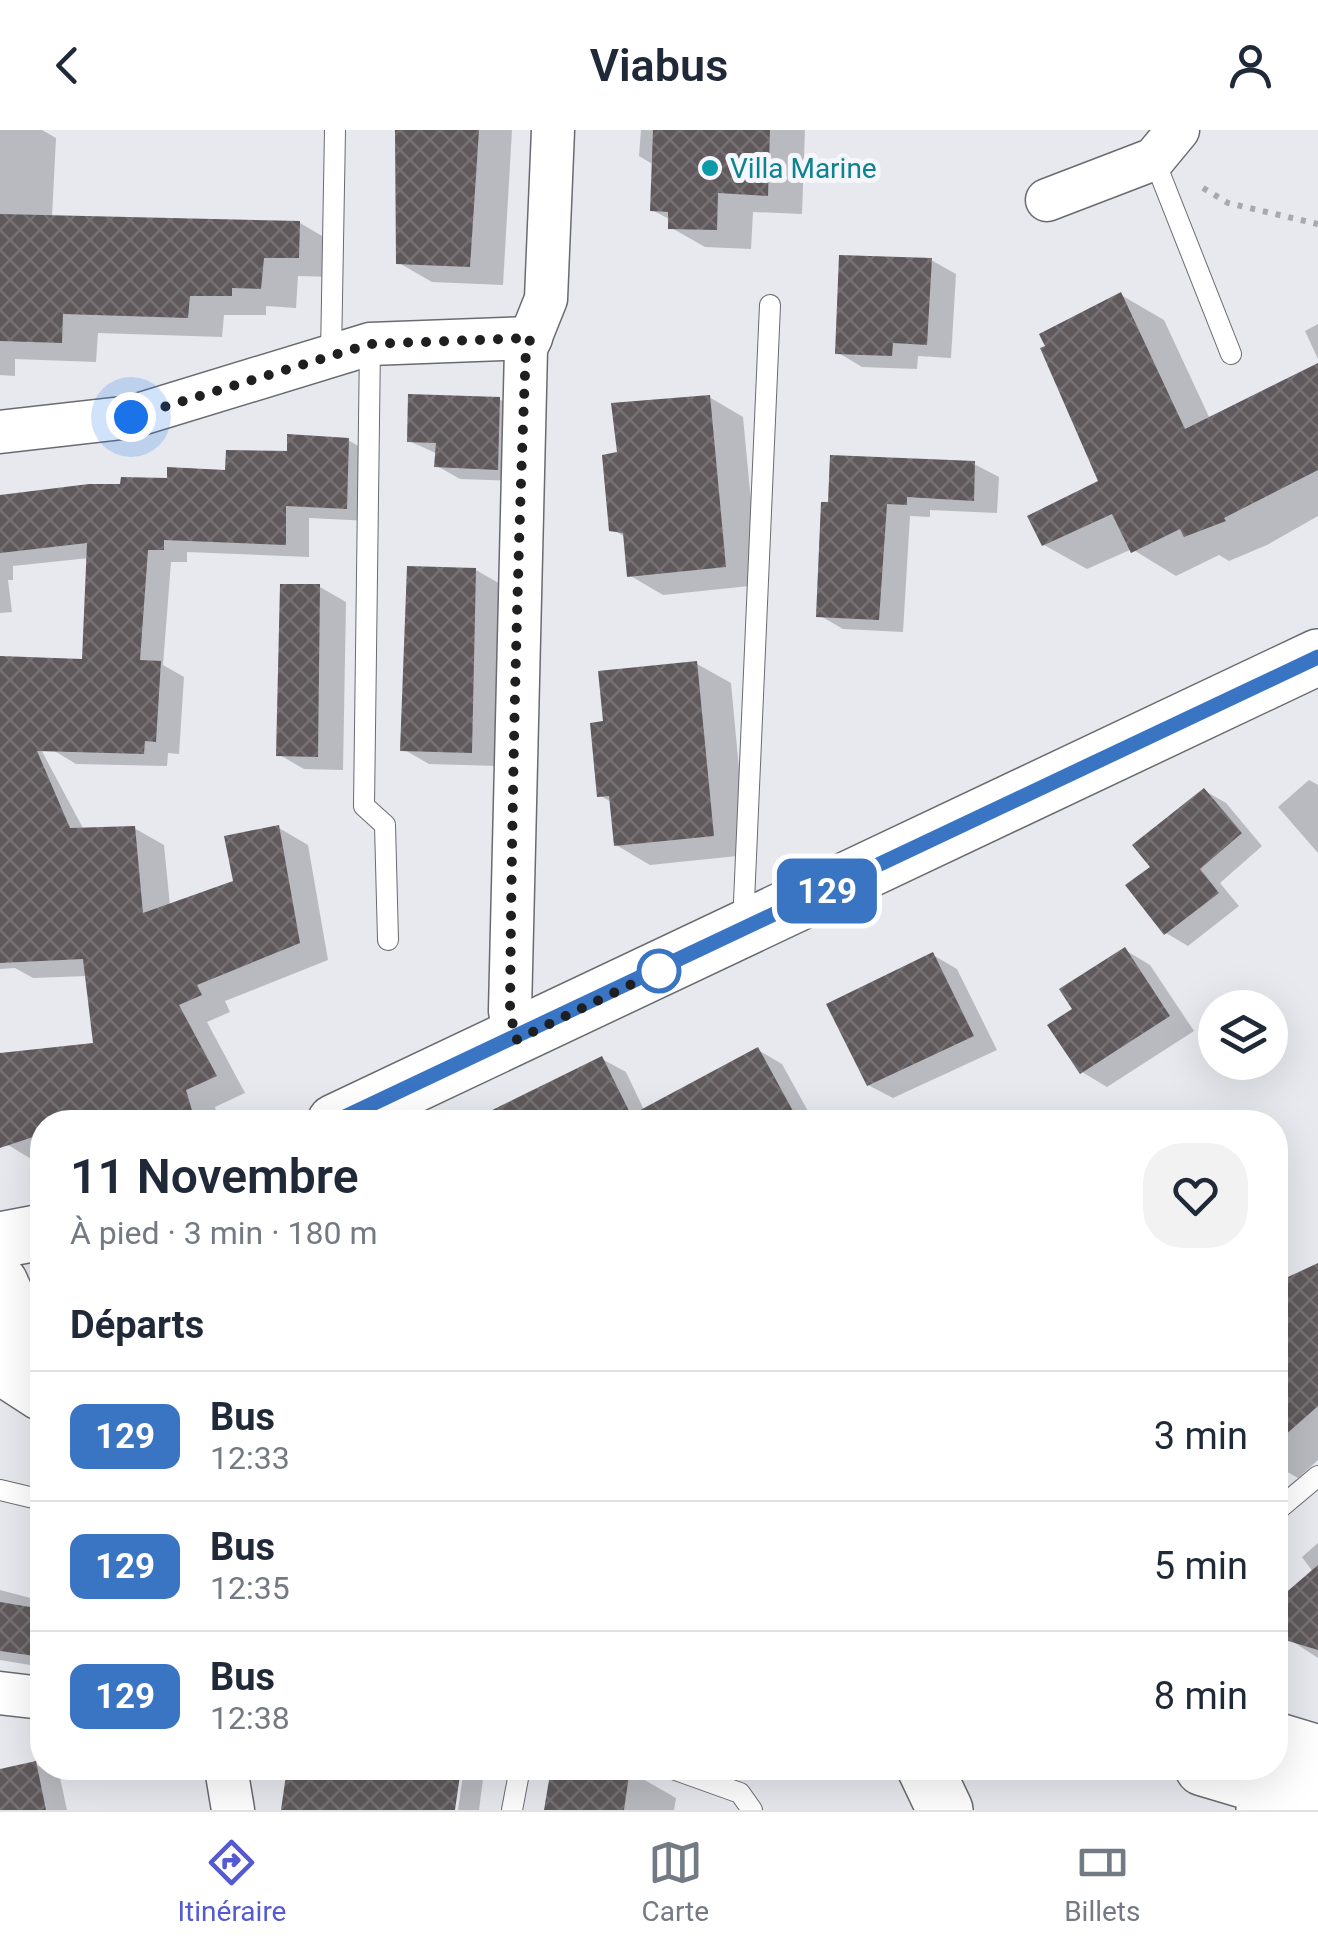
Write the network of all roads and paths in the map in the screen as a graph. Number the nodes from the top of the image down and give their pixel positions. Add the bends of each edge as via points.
1 (335, 130) edge
2 (553, 130) edge
3 (1166, 145) edge
4 (1047, 200) dead end
5 (1318, 224) edge
6 (770, 305) dead end
7 (531, 338) junction
8 (350, 349) junction
9 (1231, 354) dead end
10 (0, 432) edge
11 (1318, 657) edge
12 (752, 926) junction
13 (388, 940) dead end
14 (516, 1040) junction
15 (361, 1110) edge
16 (30, 1234) edge
17 (0, 1240) edge
18 (15, 1341) edge
19 (30, 1391) edge
20 (1318, 1476) edge
21 (0, 1490) edge
22 (30, 1497) edge
23 (1288, 1501) edge
24 (0, 1694) edge
25 (30, 1697) edge
26 (1288, 1762) edge
27 (228, 1780) edge
28 (518, 1780) edge
29 (704, 1780) edge
30 (931, 1780) edge
31 (1252, 1780) edge
32 (1306, 1793) edge
33 (234, 1810) edge
34 (512, 1810) edge
35 (752, 1810) edge
36 (945, 1810) edge

1 - 8 lane
2 - 7 street via 546,299
3 - 4 street
3 - 5 path via 1228,203
3 - 9 lane
6 - 12 lane via 744,902
7 - 8 street
7 - 14 street via 514,754 510,1011
8 - 10 street via 131,417
8 - 13 lane via 364,806 385,825
11 - 12 main road
12 - 14 main road
14 - 15 main road
16 - 17 main road
18 - 19 main road
20 - 23 lane
21 - 22 lane
24 - 25 street
26 - 32 main road
27 - 33 street
28 - 34 lane
29 - 35 lane via 740,1793
30 - 36 main road
31 - 32 main road

